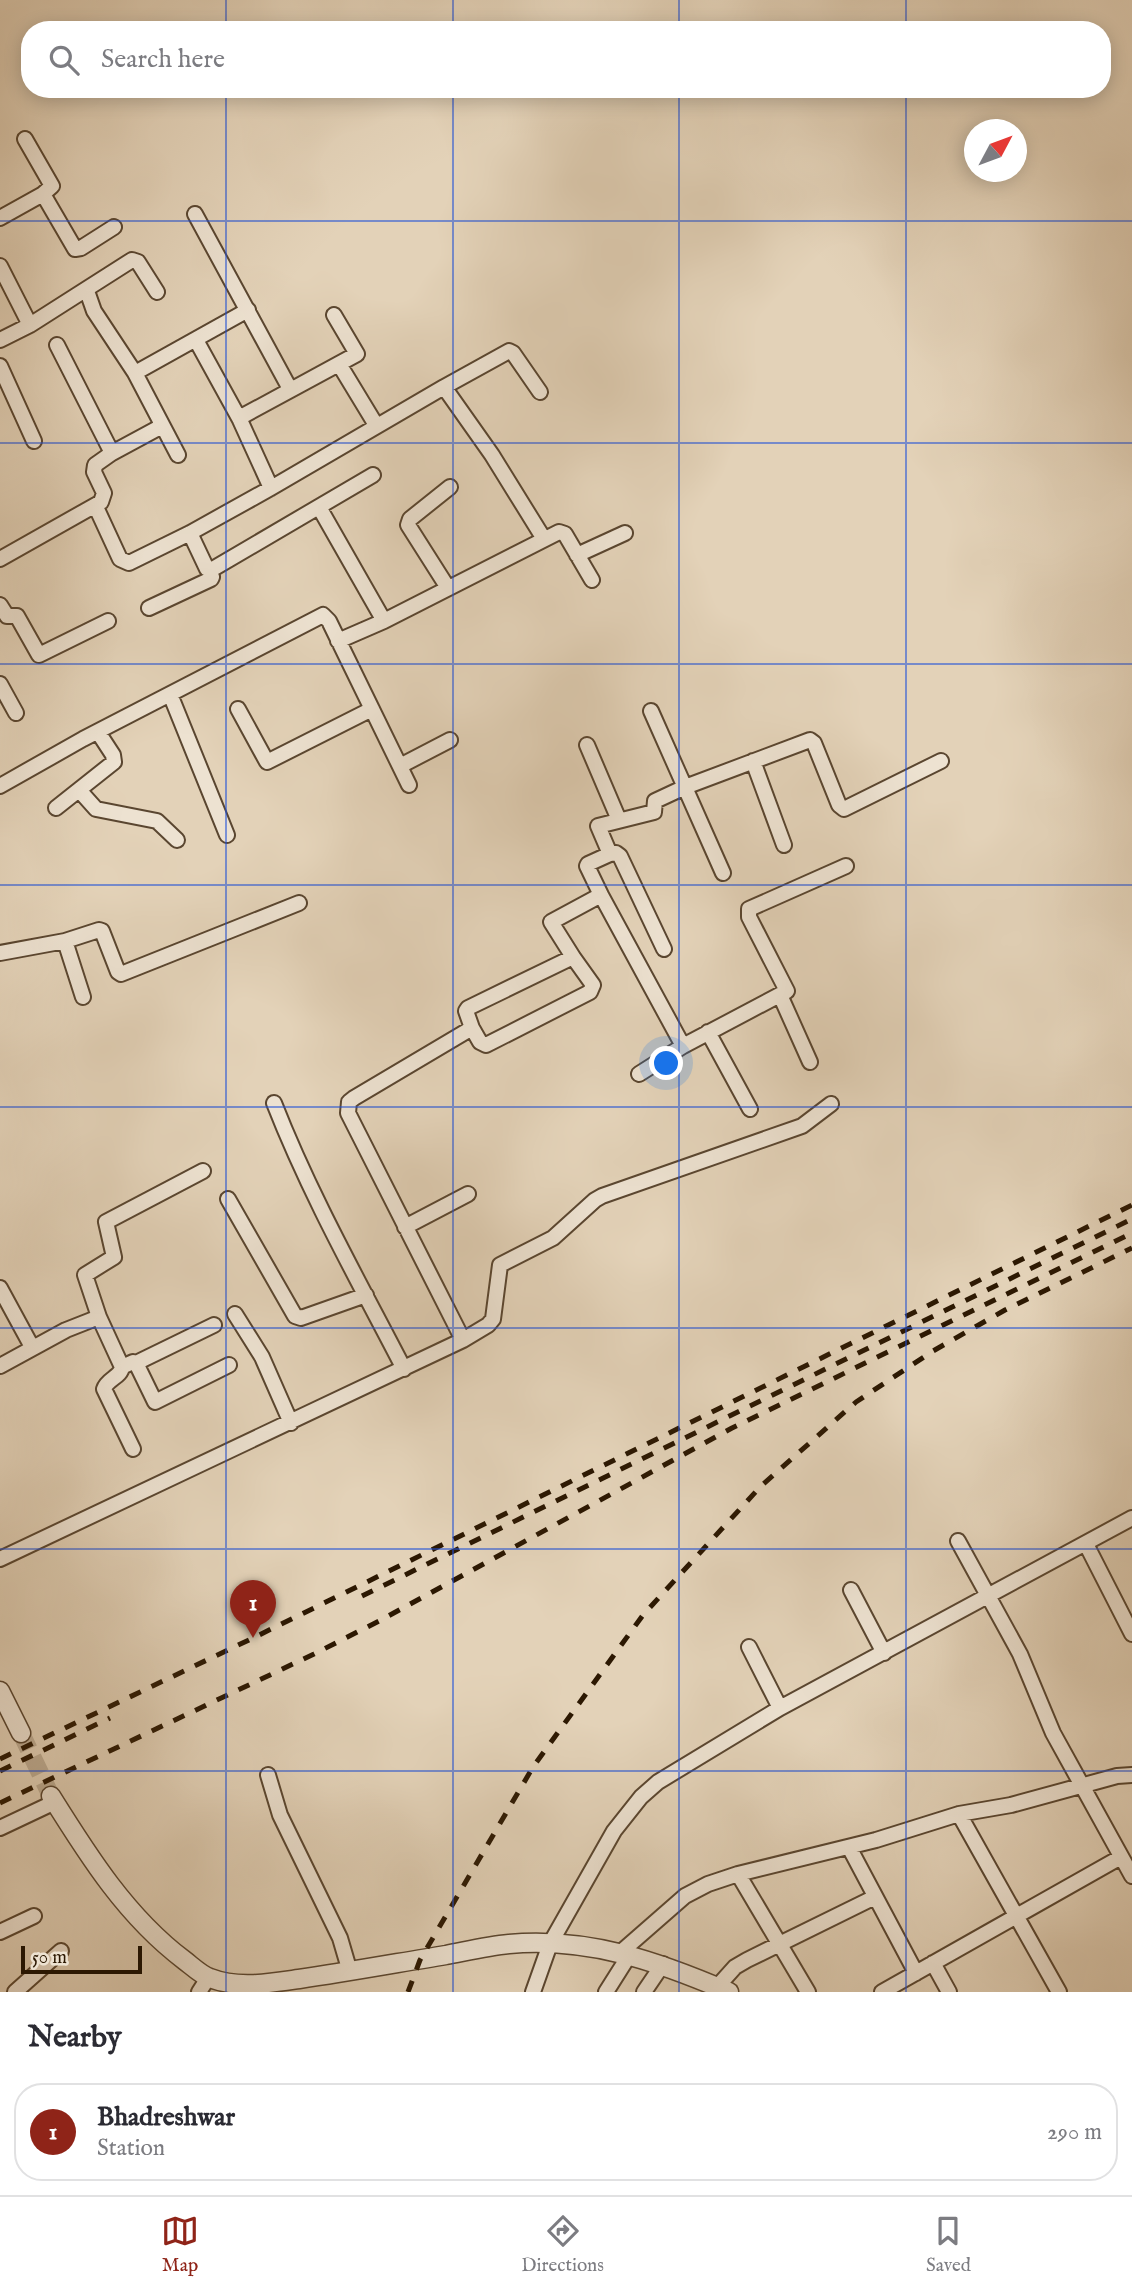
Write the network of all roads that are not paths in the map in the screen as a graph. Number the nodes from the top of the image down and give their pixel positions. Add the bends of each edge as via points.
1 (25, 138) dead end
2 (43, 194) junction
3 (195, 214) dead end
4 (0, 218) edge
5 (114, 227) dead end
6 (0, 266) edge
7 (87, 290) junction
8 (157, 292) dead end
9 (248, 310) junction
10 (334, 316) dead end
11 (30, 325) junction
12 (0, 340) edge
13 (196, 340) junction
14 (57, 345) dead end
15 (339, 364) junction
16 (0, 366) edge
17 (135, 373) junction
18 (444, 387) junction
19 (290, 389) junction
20 (540, 392) dead end
21 (239, 418) junction
22 (376, 425) junction
23 (162, 426) junction
24 (34, 441) dead end
25 (112, 453) junction
26 (178, 455) dead end
27 (373, 475) dead end
28 (450, 487) dead end
29 (271, 488) junction
30 (96, 506) junction
31 (319, 506) junction
32 (190, 533) junction
33 (625, 533) dead end
34 (544, 539) junction
35 (577, 555) junction
36 (0, 559) edge
37 (208, 570) junction
38 (592, 580) dead end
39 (448, 588) junction
40 (149, 608) dead end
41 (2, 614) edge
42 (108, 621) dead end
43 (384, 621) junction
44 (338, 641) junction
45 (0, 684) edge
46 (170, 694) junction
47 (238, 709) dead end
48 (372, 709) junction
49 (651, 711) dead end
50 (16, 713) dead end
51 (97, 732) junction
52 (450, 740) dead end
53 (587, 745) dead end
54 (753, 761) junction
55 (941, 761) dead end
56 (400, 766) junction
57 (409, 785) dead end
58 (0, 786) edge
59 (685, 787) junction
60 (79, 790) junction
61 (56, 808) dead end
62 (618, 820) junction
63 (227, 835) dead end
64 (177, 840) dead end
65 (784, 845) dead end
66 (610, 854) junction
67 (846, 866) dead end
68 (723, 873) dead end
69 (601, 895) junction
70 (299, 903) dead end
71 (65, 941) junction
72 (664, 949) dead end
73 (0, 953) edge
74 (573, 957) junction
75 (780, 995) junction
76 (83, 997) dead end
77 (472, 1028) junction
78 (708, 1032) junction
79 (683, 1046) junction
80 (810, 1062) dead end
81 (639, 1074) dead end
82 (274, 1103) dead end
83 (831, 1104) dead end
84 (750, 1109) dead end
85 (203, 1171) dead end
86 (468, 1194) dead end
87 (228, 1199) dead end
88 (405, 1227) junction
89 (2, 1294) edge
90 (366, 1295) junction
91 (235, 1314) dead end
92 (99, 1317) junction
93 (214, 1325) dead end
94 (463, 1340) junction
95 (32, 1347) junction
96 (129, 1365) junction
97 (229, 1365) dead end
98 (0, 1366) edge
99 (404, 1369) junction
100 (291, 1423) junction
101 (133, 1449) dead end
102 (1132, 1518) edge
103 (958, 1541) dead end
104 (1086, 1544) junction
105 (0, 1559) edge
106 (851, 1590) dead end
107 (988, 1595) junction
108 (1132, 1634) edge
109 (749, 1647) dead end
110 (884, 1653) junction
111 (0, 1691) edge
112 (779, 1708) junction
113 (21, 1733) tunnel mouth
114 (268, 1775) dead end
115 (1132, 1775) edge
116 (1080, 1786) junction
117 (53, 1799) joint
118 (959, 1814) junction
119 (0, 1828) edge
120 (849, 1847) junction
121 (1121, 1857) junction
122 (738, 1874) junction
123 (1132, 1876) edge
124 (875, 1897) junction
125 (34, 1916) dead end
126 (1014, 1916) junction
127 (0, 1932) edge
128 (550, 1944) junction
129 (780, 1945) junction
130 (61, 1951) dead end
131 (625, 1953) junction
132 (933, 1963) junction
133 (663, 1964) junction
134 (350, 1972) junction
135 (916, 1973) junction
136 (204, 1985) edge
137 (723, 1989) edge
138 (15, 1992) edge
139 (533, 1992) edge
140 (606, 1992) edge
141 (644, 1992) edge
142 (808, 1992) edge
143 (882, 1992) edge
144 (949, 1992) edge
145 (1059, 1992) edge

1 - 2 street via 51,183
2 - 4 street
2 - 5 street via 75,248
3 - 9 street
6 - 11 street
7 - 8 street via 132,260
7 - 11 street
7 - 17 street via 94,311
9 - 13 street
9 - 19 street
10 - 15 street via 357,354
11 - 12 street
13 - 17 street
13 - 21 street
14 - 25 street
15 - 19 street
15 - 22 street
16 - 24 street
17 - 23 street
18 - 20 street via 509,351
18 - 22 street
18 - 34 street
19 - 21 street
21 - 29 street
22 - 29 street
23 - 25 street
23 - 26 street
25 - 30 street via 94,468 104,494
27 - 31 street
28 - 39 street via 408,525
29 - 32 street
30 - 32 street via 126,564
30 - 36 street
31 - 37 street
31 - 43 street
32 - 37 street
33 - 35 street
34 - 35 street via 562,532
34 - 39 street
35 - 38 street
37 - 40 street via 211,579
39 - 43 street
41 - 42 street via 15,615 39,655
43 - 44 street
44 - 46 street via 323,615
44 - 48 street
45 - 50 street
46 - 51 street
46 - 63 street
47 - 48 street via 267,762
48 - 56 street
49 - 59 street
51 - 58 street
51 - 60 street via 114,762
52 - 56 street
53 - 62 street
54 - 55 street via 812,741 844,809
54 - 59 street
54 - 65 street
56 - 57 street
59 - 62 street via 655,801 654,812
59 - 68 street
60 - 61 street
60 - 64 street via 96,809 151,819
62 - 66 street via 598,826
66 - 69 street via 587,865
66 - 72 street via 620,856
67 - 75 street via 749,909 787,988
69 - 74 street via 551,922
69 - 79 street
70 - 71 street via 121,974 102,931
71 - 73 street
71 - 76 street
74 - 77 street via 468,1008
74 - 77 street via 593,985 590,992 486,1045
75 - 78 street
75 - 80 street
77 - 88 street via 349,1102 348,1113
78 - 79 street
78 - 84 street
79 - 81 street
82 - 90 street
83 - 94 street via 802,1126 595,1199 553,1238 500,1265 493,1319
85 - 92 street via 106,1222 114,1257 85,1275
86 - 88 street
87 - 90 street via 295,1316 301,1318
88 - 94 street
89 - 95 street
90 - 99 street
91 - 100 street via 262,1357
92 - 95 street
92 - 96 street
93 - 96 street
94 - 99 street
95 - 98 street
96 - 97 street via 155,1402
96 - 101 street via 107,1382 104,1390
99 - 100 street
100 - 105 street
102 - 104 street
103 - 107 street
104 - 107 street
104 - 108 street
106 - 110 street
107 - 110 street
107 - 116 street
109 - 112 street
110 - 112 street
111 - 113 street
112 - 128 street via 641,1797 614,1831
114 - 134 street via 280,1815 340,1938
115 - 116 street
116 - 118 street
116 - 121 street
117 - 119 street
117 - 136 street via 130,1911
118 - 120 street
118 - 126 street
120 - 122 street
120 - 124 street
121 - 123 street
121 - 126 street
122 - 129 street
122 - 131 street via 685,1896
124 - 129 street
124 - 135 street
125 - 127 street
126 - 132 street
126 - 145 street
128 - 131 street
128 - 134 street via 509,1944
128 - 139 street
129 - 137 street via 735,1967
129 - 142 street
130 - 138 street
131 - 133 street
131 - 140 street
132 - 135 street
132 - 144 street
133 - 137 street
133 - 141 street
134 - 136 street
135 - 143 street

